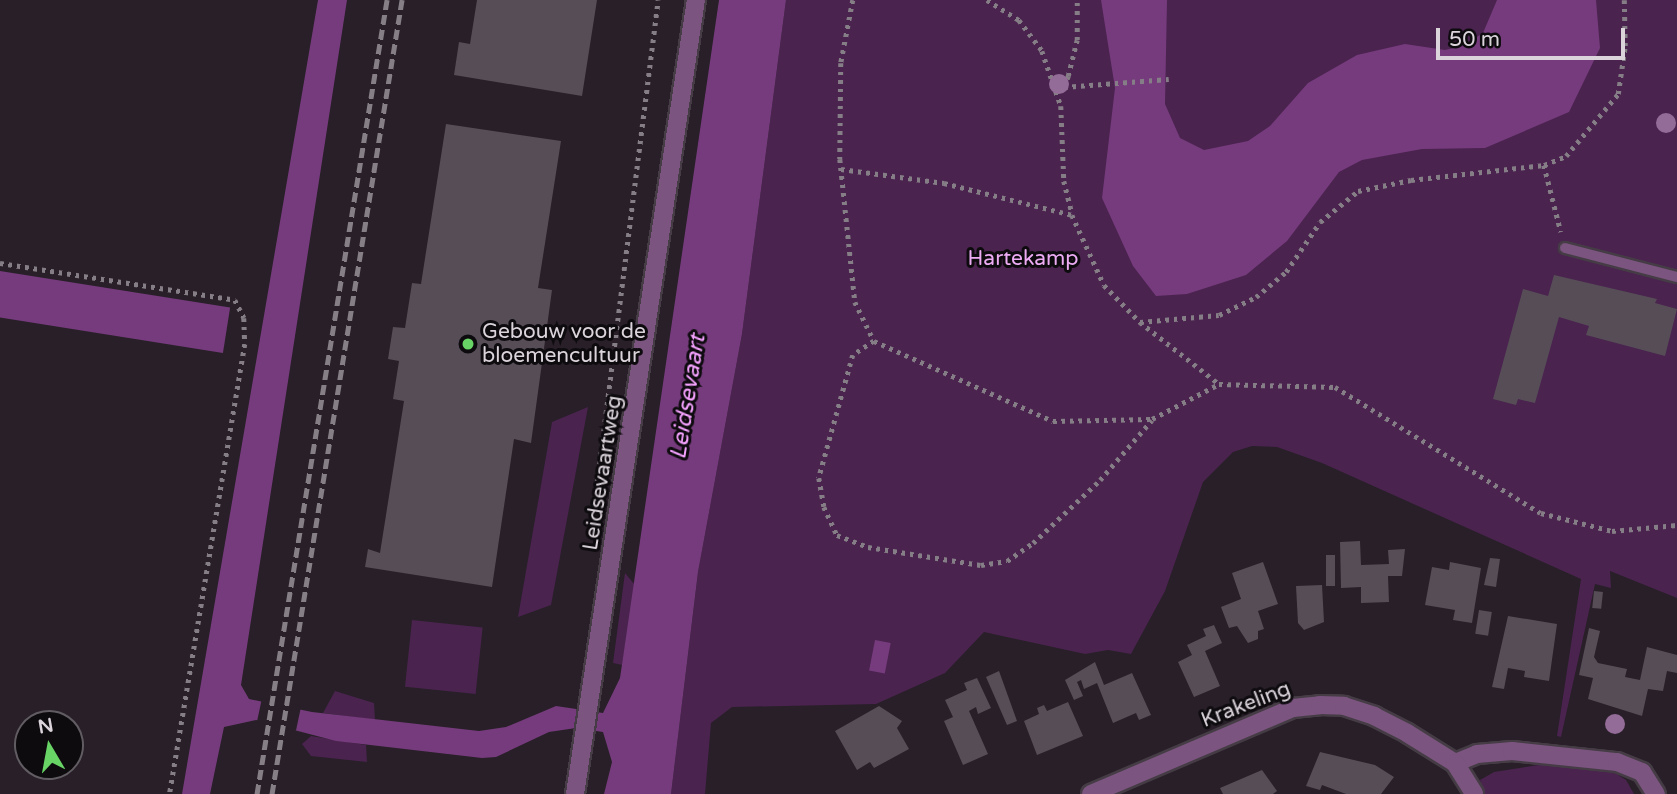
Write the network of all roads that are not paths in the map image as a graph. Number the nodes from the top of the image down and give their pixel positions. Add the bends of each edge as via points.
1 (696, 0) edge
2 (1565, 248) road end
3 (1677, 277) edge
4 (1455, 763) junction
5 (575, 794) edge
6 (1091, 794) edge
7 (1474, 794) edge
8 (1656, 794) edge

1 - 5 street, Leidsevaartweg
2 - 3 lane
4 - 6 street, Krakeling via 1374,716 1344,706 1320,705 1293,708
4 - 7 street, Krakeling
4 - 8 street via 1477,754 1512,751 1604,760 1642,772

